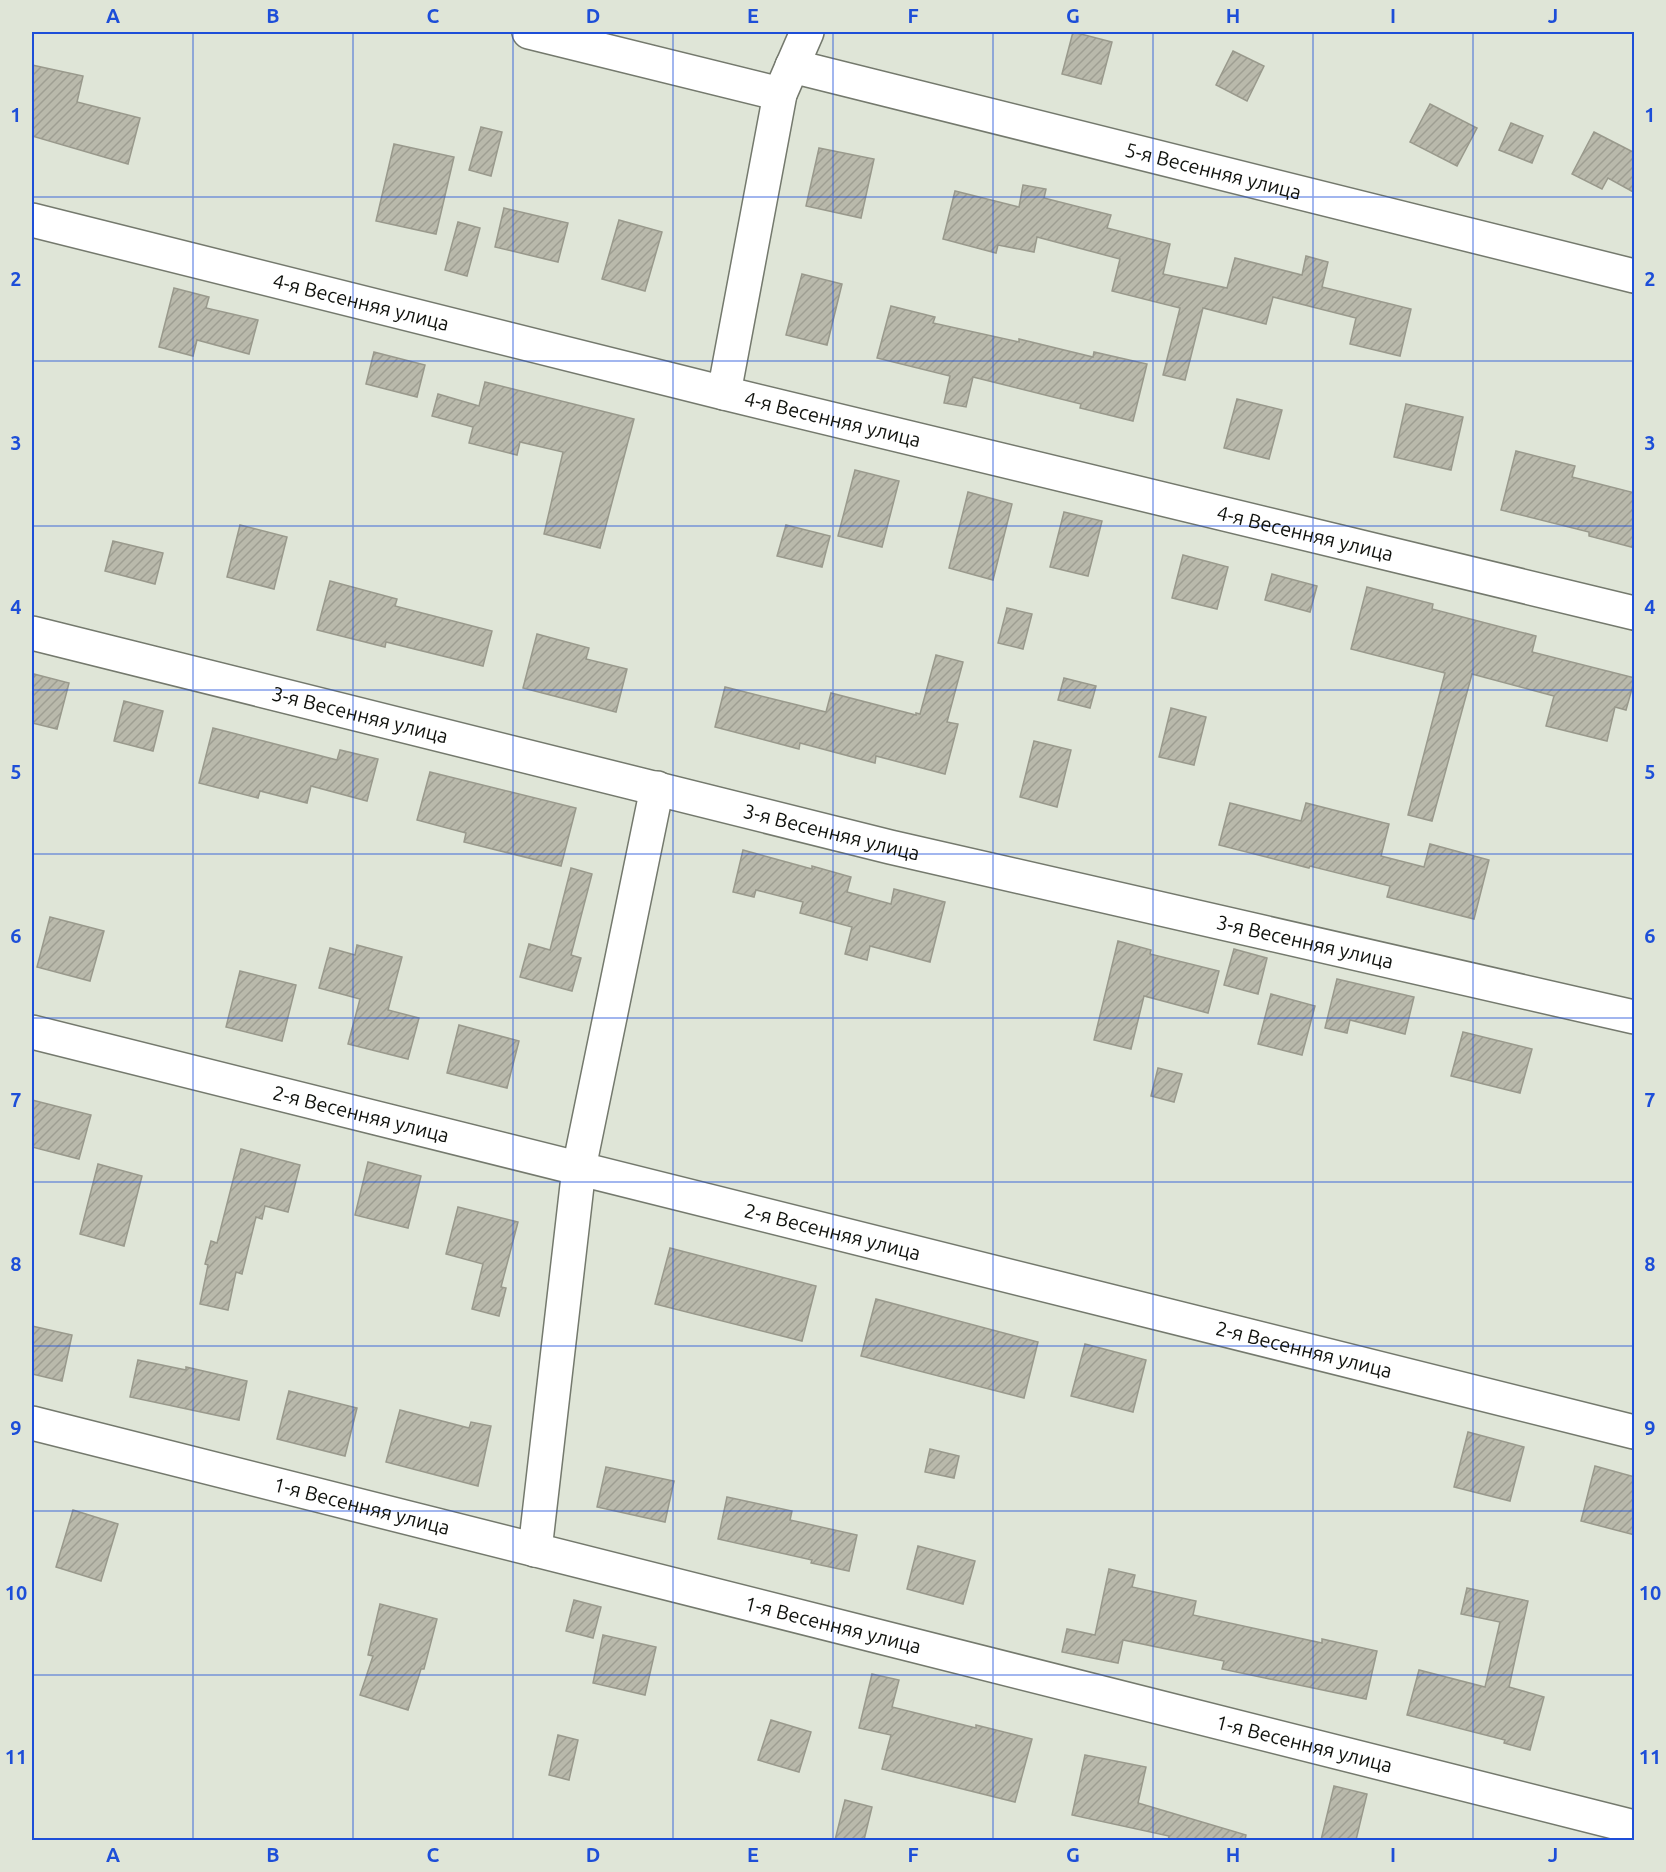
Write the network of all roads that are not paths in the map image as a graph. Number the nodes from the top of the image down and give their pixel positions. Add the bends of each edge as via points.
1 (529, 32) edge
2 (807, 32) edge
3 (786, 80) junction
4 (32, 220) edge
5 (1635, 276) edge
6 (724, 393) junction
7 (1635, 613) edge
8 (32, 633) edge
9 (657, 788) junction
10 (1635, 1017) edge
11 (32, 1032) edge
12 (579, 1168) junction
13 (32, 1423) edge
14 (1635, 1432) edge
15 (535, 1550) junction
16 (1635, 1827) edge

1 - 3 street, 5-я Весенняя улица
2 - 3 street
3 - 5 street, 5-я Весенняя улица
3 - 6 street
4 - 6 street, 4-я Весенняя улица
6 - 7 street, 4-я Весенняя улица
8 - 9 street, 3-я Весенняя улица
9 - 10 street, 3-я Весенняя улица via 890,847
9 - 12 street
11 - 12 street, 2-я Весенняя улица
12 - 14 street, 2-я Весенняя улица
12 - 15 street
13 - 15 street, 1-я Весенняя улица
15 - 16 street, 1-я Весенняя улица

